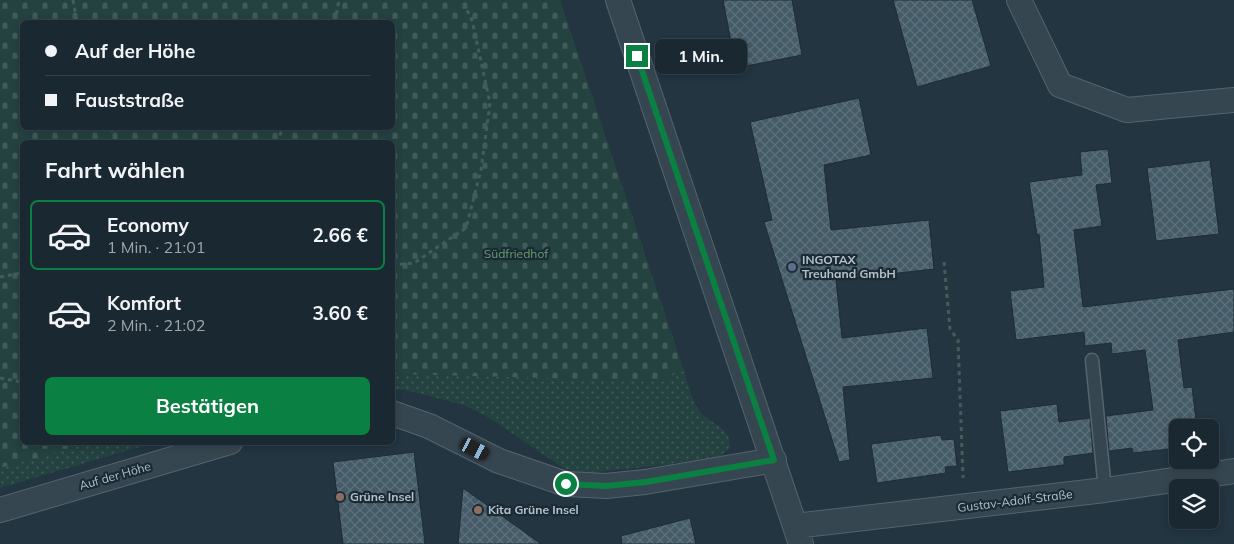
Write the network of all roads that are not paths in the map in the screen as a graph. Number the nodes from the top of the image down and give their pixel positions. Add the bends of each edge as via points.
1 (618, 0) edge
2 (1020, 0) edge
3 (1234, 100) edge
4 (1092, 360) dead end
5 (395, 414) edge
6 (220, 445) edge
7 (774, 460) junction
8 (1234, 471) edge
9 (1105, 490) junction
10 (0, 510) edge
11 (798, 535) edge

1 - 7 street
2 - 3 street via 1060,85 1127,110
4 - 9 lane
5 - 7 street via 429,426 499,462 566,484 606,486 646,482
6 - 10 street, Auf der Höhe
7 - 11 street
8 - 9 street, Gustav-Adolf-Straße
9 - 11 street, Gustav-Adolf-Straße via 964,506

